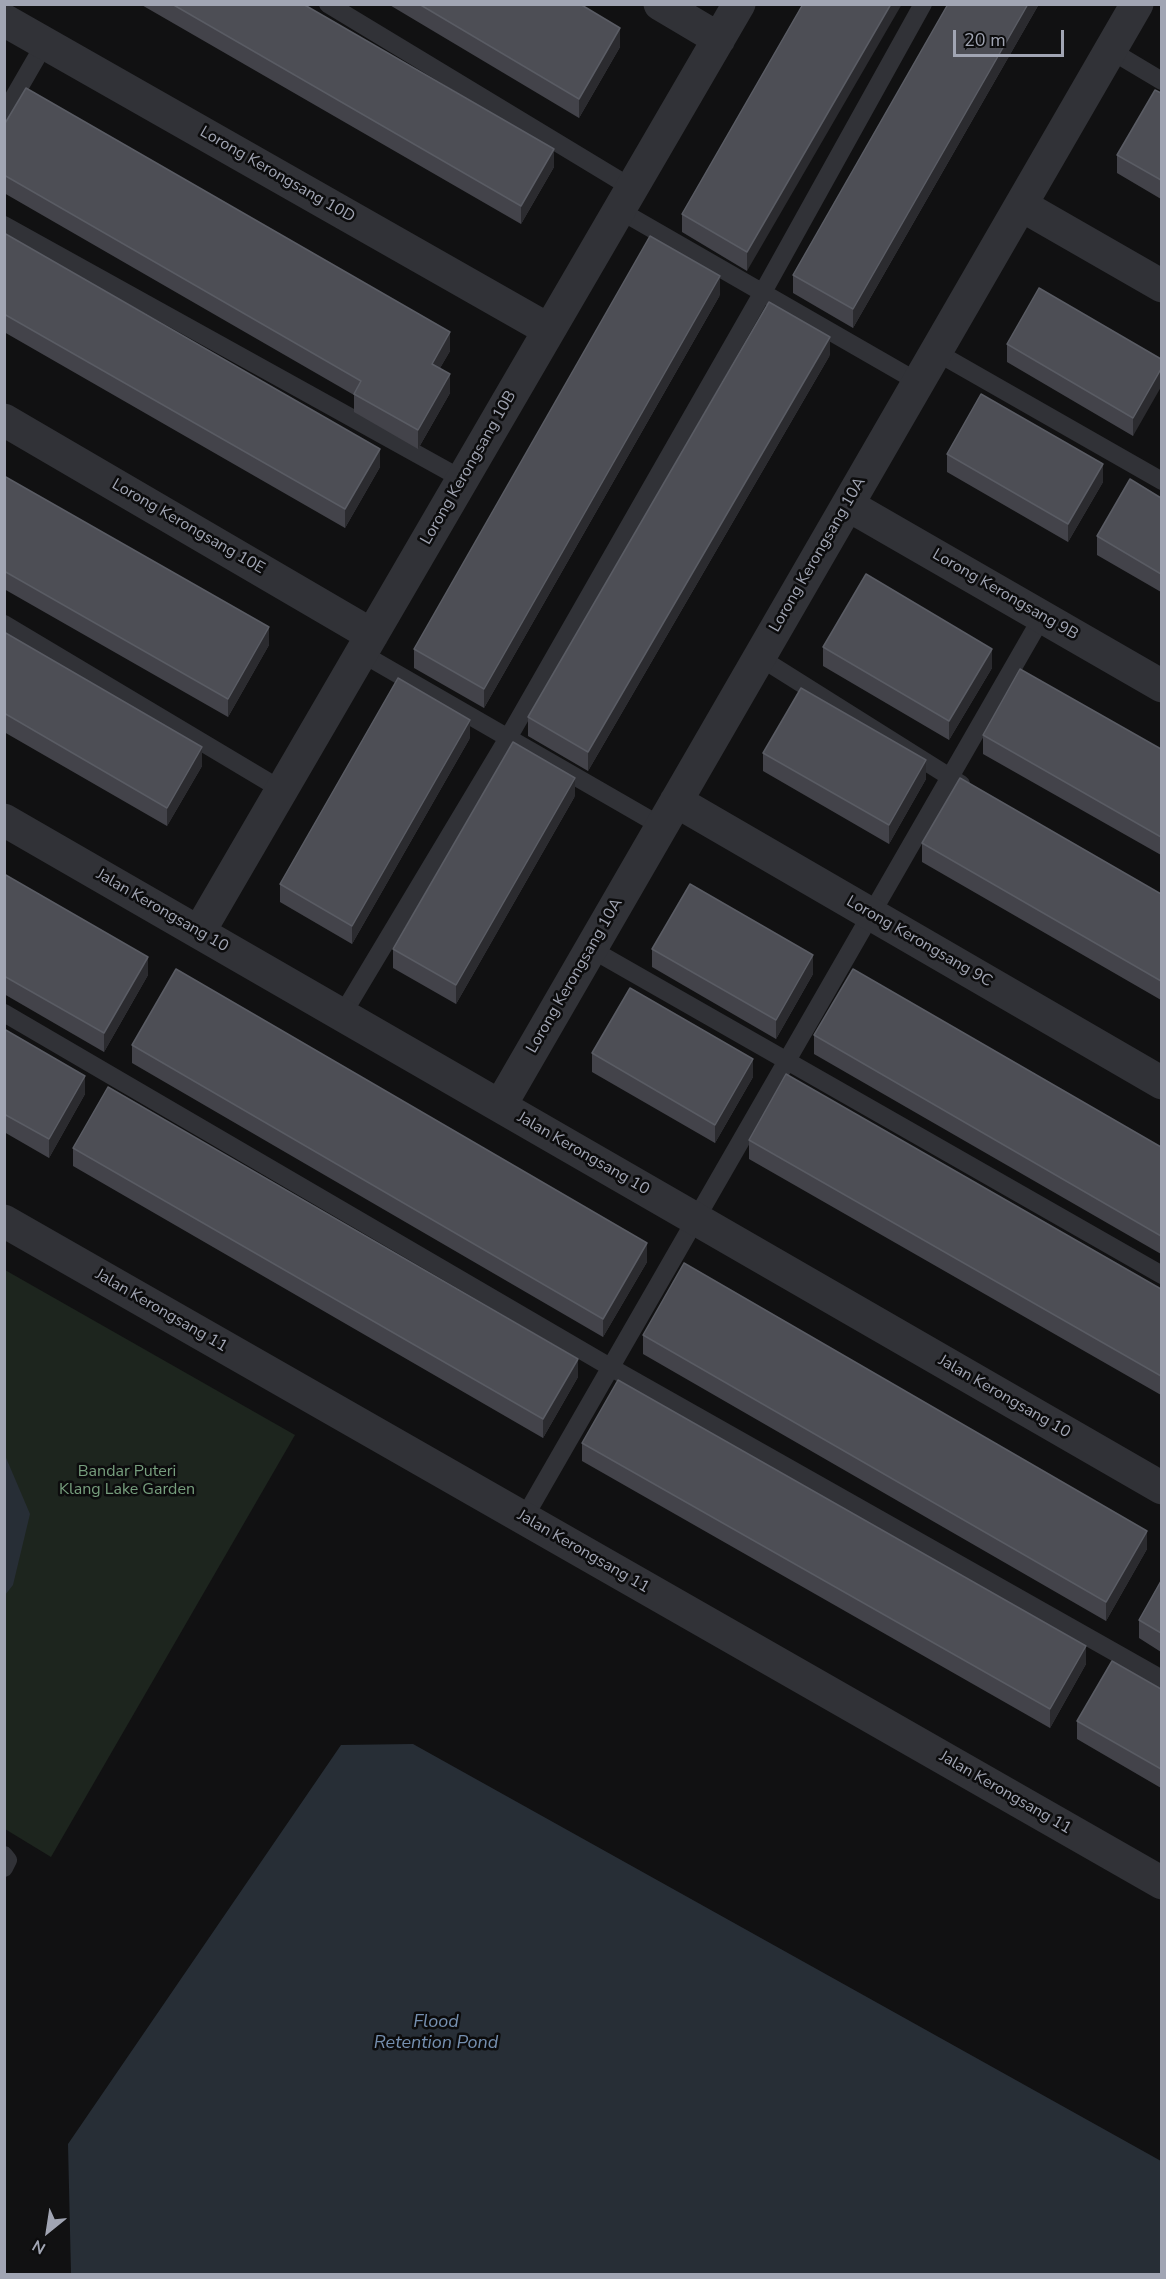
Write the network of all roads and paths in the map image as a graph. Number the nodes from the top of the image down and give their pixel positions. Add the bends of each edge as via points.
1 (328, 4) edge
2 (660, 4) edge
3 (739, 4) edge
4 (924, 4) edge
5 (1137, 4) edge
6 (4, 20) edge
7 (719, 39) junction
8 (45, 44) junction
9 (1110, 50) junction
10 (1161, 81) edge
11 (4, 114) edge
12 (626, 199) junction
13 (1021, 205) junction
14 (4, 225) edge
15 (1161, 286) edge
16 (763, 292) junction
17 (549, 330) junction
18 (936, 352) junction
19 (918, 382) junction
20 (4, 420) edge
21 (462, 479) junction
22 (1161, 481) edge
23 (848, 505) junction
24 (1042, 617) junction
25 (4, 624) edge
26 (366, 644) junction
27 (759, 657) junction
28 (1161, 686) edge
29 (508, 738) junction
30 (950, 778) junction
31 (282, 789) junction
32 (980, 795) edge
33 (669, 814) junction
34 (4, 820) edge
35 (872, 915) junction
36 (199, 932) junction
37 (591, 949) junction
38 (4, 1013) edge
39 (342, 1015) junction
40 (785, 1060) junction
41 (1161, 1083) edge
42 (500, 1106) junction
43 (696, 1219) junction
44 (4, 1221) edge
45 (1161, 1275) edge
46 (610, 1367) junction
47 (1161, 1488) edge
48 (524, 1518) junction
49 (1161, 1679) edge
50 (4, 1855) edge
51 (4, 1868) edge
52 (1161, 1883) edge

1 - 12 lane
2 - 7 street
3 - 7 street, Lorong Kerongsang 10B
4 - 16 lane
5 - 9 street, Lorong Kerongsang 10A
6 - 8 street, Lorong Kerongsang 10D
7 - 12 street, Lorong Kerongsang 10B
8 - 11 lane
8 - 17 street, Lorong Kerongsang 10D
9 - 10 lane
9 - 13 street, Lorong Kerongsang 10A
12 - 16 lane
12 - 17 street, Lorong Kerongsang 10B
13 - 15 street
13 - 18 street, Lorong Kerongsang 10A
14 - 21 lane
16 - 19 lane
16 - 29 lane
17 - 21 street, Lorong Kerongsang 10B
18 - 19 street, Lorong Kerongsang 10A
18 - 22 lane
19 - 23 street, Lorong Kerongsang 10A
20 - 26 street, Lorong Kerongsang 10E
21 - 26 street, Lorong Kerongsang 10B
23 - 24 street, Lorong Kerongsang 9B
23 - 27 street, Lorong Kerongsang 10A
24 - 28 street, Lorong Kerongsang 9B
24 - 30 lane
25 - 31 lane
26 - 29 lane
26 - 31 street, Lorong Kerongsang 10B
27 - 30 lane
27 - 33 street, Lorong Kerongsang 10A
29 - 33 lane
29 - 39 lane
30 - 32 lane
30 - 35 lane
31 - 36 street, Lorong Kerongsang 10B
33 - 35 street, Lorong Kerongsang 9C
33 - 37 street, Lorong Kerongsang 10A
34 - 36 street, Jalan Kerongsang 10
35 - 40 lane
35 - 41 street, Lorong Kerongsang 9C
36 - 39 street, Jalan Kerongsang 10
37 - 40 lane
37 - 42 street, Lorong Kerongsang 10A
38 - 46 lane
39 - 42 street, Jalan Kerongsang 10
40 - 43 lane
40 - 45 lane
42 - 43 street, Jalan Kerongsang 10
43 - 46 lane
43 - 47 street, Jalan Kerongsang 10
44 - 48 street, Jalan Kerongsang 11
46 - 48 lane
46 - 49 lane
48 - 52 street, Jalan Kerongsang 11
50 - 51 lane via 8,1860

